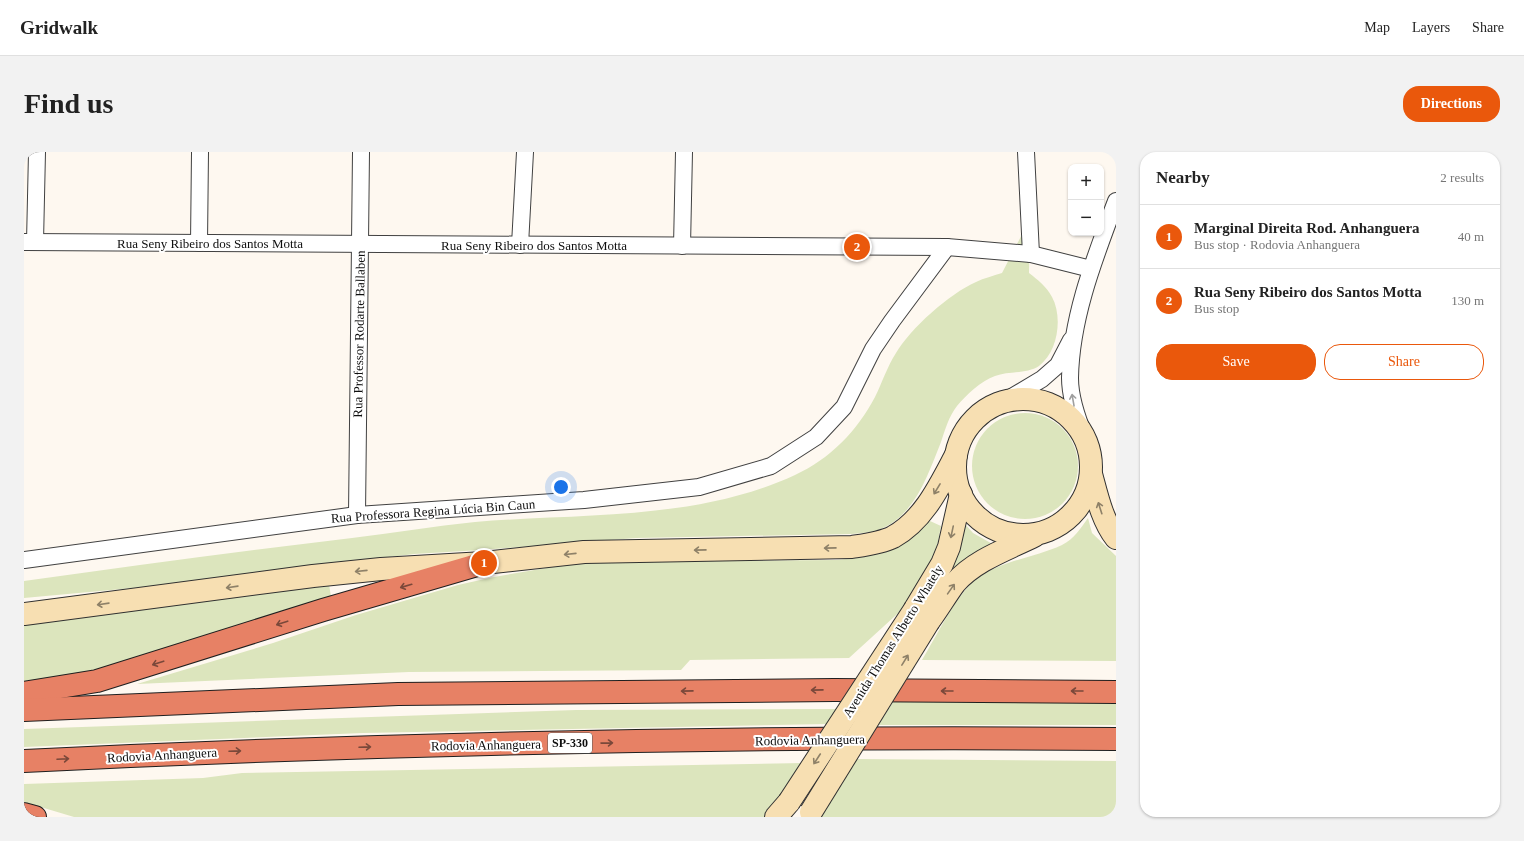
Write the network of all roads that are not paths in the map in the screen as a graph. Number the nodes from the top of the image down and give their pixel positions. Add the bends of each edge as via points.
1 (37, 152) edge
2 (200, 152) edge
3 (361, 152) edge
4 (525, 152) edge
5 (684, 152) edge
6 (1026, 152) edge
7 (1116, 201) edge
8 (30, 242) edge
9 (199, 243) junction
10 (360, 244) junction
11 (520, 245) junction
12 (682, 246) junction
13 (948, 247) junction
14 (1032, 254) junction
15 (1091, 269) junction
16 (1076, 330) junction
17 (1005, 401) junction
18 (1085, 437) junction
19 (956, 455) junction
20 (1091, 474) junction
21 (961, 494) junction
22 (357, 515) junction
23 (1043, 532) junction
24 (1116, 538) edge
25 (24, 560) edge
26 (484, 563) junction
27 (24, 614) edge
28 (922, 615) junction
29 (1116, 692) edge
30 (24, 694) edge
31 (24, 710) edge
32 (1116, 739) edge
33 (24, 761) edge
34 (783, 809) edge
35 (24, 814) edge
36 (809, 814) edge
37 (35, 817) edge

1 - 8 street
2 - 9 street
3 - 10 street, Rua Professor Rodarte Ballaben
4 - 11 street
5 - 12 street
6 - 14 street
7 - 15 street
8 - 9 street, Rua Seny Ribeiro dos Santos Motta
9 - 10 street, Rua Seny Ribeiro dos Santos Motta
10 - 11 street, Rua Seny Ribeiro dos Santos Motta
10 - 22 street, Rua Professor Rodarte Ballaben
11 - 12 street, Rua Seny Ribeiro dos Santos Motta
12 - 13 street, Rua Seny Ribeiro dos Santos Motta
13 - 14 street, Rua Seny Ribeiro dos Santos Motta
13 - 22 street, Rua Professora Regina Lúcia Bin Caun via 873,349 844,407 816,437 771,466 699,487 584,500
14 - 15 street, Rua Seny Ribeiro dos Santos Motta
15 - 16 street
16 - 17 street via 1058,366 1042,379
18 -> 16 street via 1076,415 1070,378
17 - 18 main road via 1024,398 1043,401 1060,409 1074,421
17 - 19 main road via 988,408 973,421 962,436
18 - 20 main road via 1090,455
19 - 21 main road via 955,475
19 -> 26 main road via 925,508 912,522 893,537 871,544 852,547 584,552
20 - 23 main road via 1086,493 1076,510 1061,524
24 -> 20 main road via 1101,512
21 - 23 main road via 971,511 986,524 1004,533 1024,536
21 -> 28 main road, Avenida Thomas Alberto Whately via 949,547
22 - 25 street, Rua Professora Regina Lúcia Bin Caun
28 -> 23 main road, Avenida Thomas Alberto Whately via 979,563
26 -> 27 main road via 313,576
26 -> 30 highway via 323,610 97,682
28 -> 34 main road, Avenida Thomas Alberto Whately, bridge
36 -> 28 main road, Avenida Thomas Alberto Whately, bridge
29 -> 31 highway via 834,690 398,694
33 -> 32 highway, Rodovia Anhanguera / SP-330 via 378,746 825,739
35 - 37 highway

